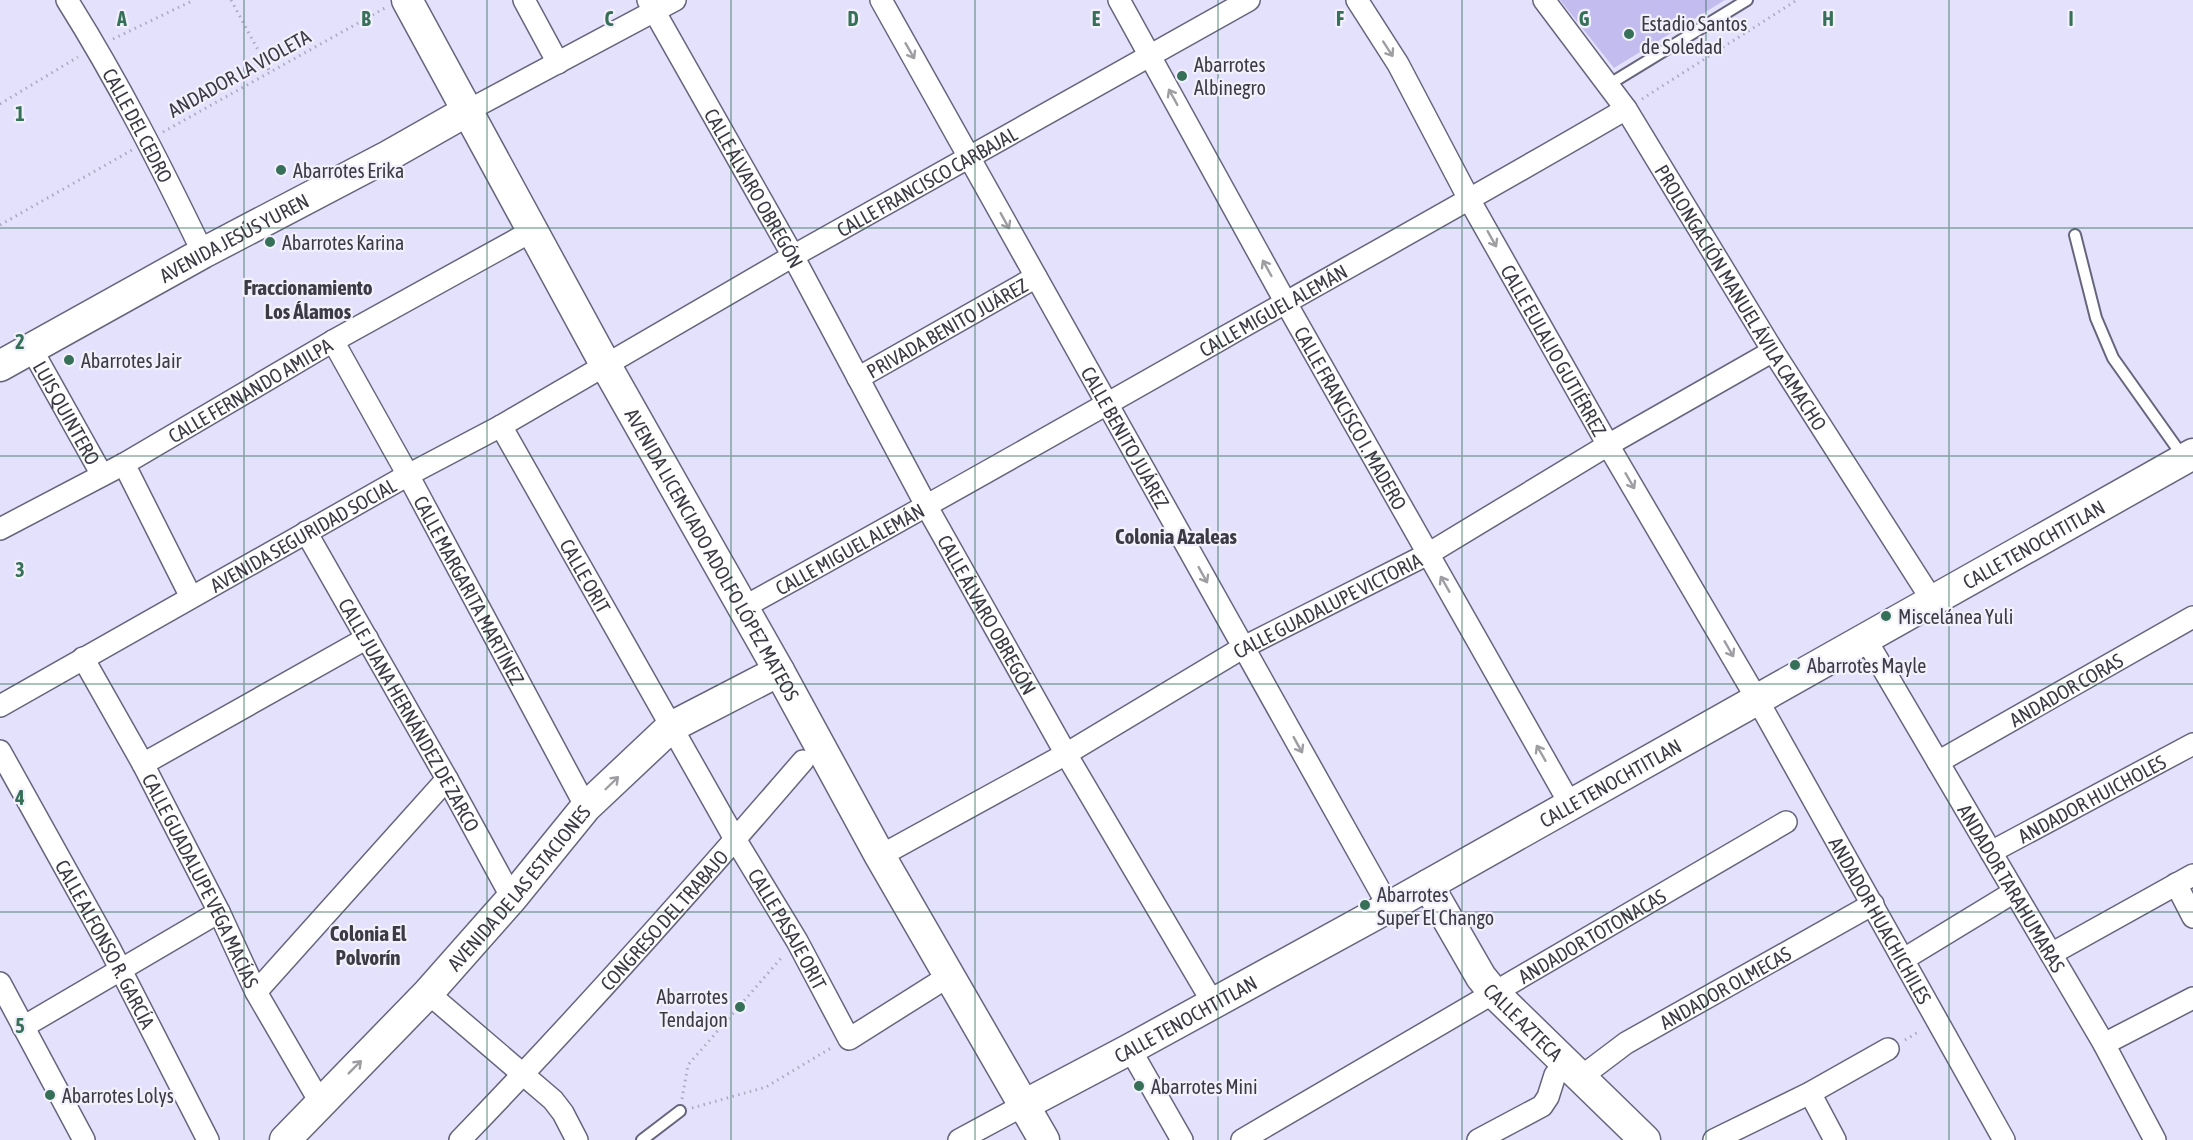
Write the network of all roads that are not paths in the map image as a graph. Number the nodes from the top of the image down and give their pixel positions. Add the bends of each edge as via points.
1 (67, 0) edge
2 (524, 0) edge
3 (675, 0) edge
4 (881, 0) edge
5 (1119, 0) edge
6 (1249, 0) edge
7 (1357, 0) edge
8 (1544, 0) edge
9 (1747, 0) edge
10 (398, 3) edge
11 (652, 6) edge
12 (1151, 56) junction
13 (558, 63) junction
14 (1608, 85) junction
15 (1626, 109) junction
16 (469, 110) junction
17 (969, 155) junction
18 (1470, 201) junction
19 (532, 231) junction
20 (2075, 235) dead end
21 (203, 253) junction
22 (793, 255) junction
23 (1036, 277) junction
24 (1286, 303) junction
25 (333, 341) junction
26 (31, 348) junction
27 (1773, 351) junction
28 (605, 364) junction
29 (0, 366) edge
30 (858, 378) junction
31 (1107, 404) junction
32 (501, 426) junction
33 (1608, 445) junction
34 (2189, 456) edge
35 (124, 464) junction
36 (102, 475) junction
37 (408, 475) junction
38 (927, 507) junction
39 (0, 529) edge
40 (306, 532) junction
41 (1428, 554) junction
42 (191, 597) junction
43 (1932, 600) junction
44 (742, 608) junction
45 (2193, 617) edge
46 (367, 638) junction
47 (1865, 638) junction
48 (1244, 647) junction
49 (83, 658) junction
50 (779, 671) junction
51 (1757, 699) junction
52 (0, 706) edge
53 (671, 727) junction
54 (2193, 744) edge
55 (0, 751) edge
56 (1066, 754) junction
57 (803, 761) dead end
58 (1938, 762) junction
59 (143, 764) junction
60 (447, 779) junction
61 (1570, 804) junction
62 (586, 807) junction
63 (1786, 822) dead end
64 (735, 840) junction
65 (1991, 852) junction
66 (880, 855) junction
67 (2185, 880) edge
68 (1428, 885) junction
69 (2014, 892) junction
70 (512, 898) junction
71 (1872, 904) junction
72 (1389, 907) junction
73 (219, 912) junction
74 (2193, 917) edge
75 (2051, 954) junction
76 (1904, 958) junction
77 (120, 971) junction
78 (949, 976) junction
79 (0, 983) edge
80 (256, 992) junction
81 (428, 993) junction
82 (1494, 993) junction
83 (2193, 998) edge
84 (1213, 1003) junction
85 (24, 1027) junction
86 (2104, 1044) junction
87 (1888, 1049) road end
88 (1130, 1050) junction
89 (1574, 1070) junction
90 (523, 1075) junction
91 (1810, 1094) junction
92 (320, 1102) junction
93 (1024, 1105) junction
94 (680, 1111) road end
95 (84, 1140) edge
96 (208, 1140) edge
97 (285, 1140) edge
98 (460, 1140) edge
99 (577, 1140) edge
100 (642, 1140) edge
101 (959, 1140) edge
102 (1044, 1140) edge
103 (1182, 1140) edge
104 (1242, 1140) edge
105 (1478, 1140) edge
106 (1645, 1140) edge
107 (1714, 1140) edge
108 (1835, 1140) edge
109 (2004, 1140) edge
110 (2155, 1140) edge

1 - 21 street, CALLE DEL CEDRO via 148,141
2 - 13 street
3 - 11 street
4 -> 17 street, CALLE BENITO JUÁREZ
5 - 12 street, CALLE FRANCISCO I. MADERO
6 - 12 street, CALLE FRANCISCO CARBAJAL
7 -> 18 street, CALLE EULALIO GUTIÉRREZ via 1398,64
8 - 14 street, PROLONGACIÓN MANUEL ÁVILA CAMACHO
9 - 14 lane
10 - 16 street, AVENIDA LICENCIADO ADOLFO LÓPEZ MATEOS
11 - 13 street
11 - 22 street, CALLE ÁLVARO OBREGÓN
12 - 17 street, CALLE FRANCISCO CARBAJAL
24 -> 12 street, CALLE FRANCISCO I. MADERO
13 - 16 street
14 - 15 street, PROLONGACIÓN MANUEL ÁVILA CAMACHO
15 - 18 street, CALLE MIGUEL ALEMÁN
15 - 27 street, PROLONGACIÓN MANUEL ÁVILA CAMACHO
16 - 19 street, AVENIDA LICENCIADO ADOLFO LÓPEZ MATEOS
16 - 21 street, AVENIDA JESÚS YUREN
17 - 22 street, CALLE FRANCISCO CARBAJAL
17 -> 23 street, CALLE BENITO JUÁREZ
18 - 24 street, CALLE MIGUEL ALEMÁN
18 -> 33 street, CALLE EULALIO GUTIÉRREZ
19 - 25 street, CALLE FERNANDO AMILPA
19 - 28 street, AVENIDA LICENCIADO ADOLFO LÓPEZ MATEOS
20 - 34 lane via 2096,318 2113,358
21 - 26 street, AVENIDA JESÚS YUREN
22 - 28 street, CALLE FRANCISCO CARBAJAL
22 - 30 street, CALLE ÁLVARO OBREGÓN
23 - 30 street, PRIVADA BENITO JUÁREZ
23 - 31 street, CALLE BENITO JUÁREZ
24 - 31 street, CALLE MIGUEL ALEMÁN
24 - 41 street, CALLE FRANCISCO I. MADERO
25 - 35 street, CALLE FERNANDO AMILPA
25 - 37 street, CALLE MARGARITA MARTÍNEZ
26 - 29 street, AVENIDA JESÚS YUREN
26 - 36 street, LUIS QUINTERO
27 - 33 street, CALLE GUADALUPE VICTORIA
27 - 43 street, PROLONGACIÓN MANUEL ÁVILA CAMACHO
28 - 32 street, AVENIDA SEGURIDAD SOCIAL
28 - 44 street, AVENIDA LICENCIADO ADOLFO LÓPEZ MATEOS
30 - 38 street, CALLE ÁLVARO OBREGÓN
31 - 38 street, CALLE MIGUEL ALEMÁN
31 -> 48 street, CALLE BENITO JUÁREZ
32 - 37 street, AVENIDA SEGURIDAD SOCIAL
32 - 53 street, CALLE ORIT
33 - 41 street, CALLE GUADALUPE VICTORIA
33 -> 51 street, CALLE EULALIO GUTIÉRREZ
34 - 43 street, CALLE TENOCHTITLAN
35 - 36 street, CALLE FERNANDO AMILPA
35 - 42 street
36 - 39 street, CALLE FERNANDO AMILPA
37 - 40 street, AVENIDA SEGURIDAD SOCIAL
37 - 62 street, CALLE MARGARITA MARTÍNEZ
38 - 44 street, CALLE MIGUEL ALEMÁN
38 - 56 street, CALLE ÁLVARO OBREGÓN
40 - 42 street, AVENIDA SEGURIDAD SOCIAL
40 - 46 street, CALLE JUANA HERNÁNDEZ DE ZARCO
41 - 48 street, CALLE GUADALUPE VICTORIA
61 -> 41 street, CALLE FRANCISCO I. MADERO
42 - 49 street, AVENIDA SEGURIDAD SOCIAL
43 - 47 street, CALLE TENOCHTITLAN
44 - 50 street, AVENIDA LICENCIADO ADOLFO LÓPEZ MATEOS
45 - 58 street, ANDADOR CORAS
46 - 59 street
46 - 60 street, CALLE JUANA HERNÁNDEZ DE ZARCO
47 - 51 street, CALLE TENOCHTITLAN
47 - 58 street, ANDADOR TARAHUMARAS
48 - 56 street, CALLE GUADALUPE VICTORIA
48 -> 72 street, CALLE BENITO JUÁREZ
49 - 52 street, AVENIDA SEGURIDAD SOCIAL
49 - 59 street, CALLE GUADALUPE VEGA MACÍAS
50 - 53 street, AVENIDA DE LAS ESTACIONES
50 - 66 street, AVENIDA LICENCIADO ADOLFO LÓPEZ MATEOS
51 - 61 street, CALLE TENOCHTITLAN
51 - 71 street, ANDADOR HUACHICHILES
62 -> 53 street, AVENIDA DE LAS ESTACIONES
53 - 64 street, CALLE PASAJE ORIT
54 - 65 street, ANDADOR HUICHOLES
55 - 77 street, CALLE ALFONSO R. GARCÍA
56 - 66 street, CALLE GUADALUPE VICTORIA
56 - 84 street, CALLE ÁLVARO OBREGÓN
57 - 64 street, CONGRESO DEL TRABAJO
58 - 65 street, ANDADOR TARAHUMARAS
59 - 73 street, CALLE GUADALUPE VEGA MACÍAS
60 - 70 street, CALLE JUANA HERNÁNDEZ DE ZARCO
60 - 80 street
61 - 68 street, CALLE TENOCHTITLAN
62 - 70 street, AVENIDA DE LAS ESTACIONES
63 - 82 street, ANDADOR TOTONACAS
64 - 78 street, CALLE PASAJE ORIT via 797,941 849,1039
64 - 90 street, CONGRESO DEL TRABAJO
65 - 69 street, ANDADOR TARAHUMARAS
66 - 78 street, AVENIDA LICENCIADO ADOLFO LÓPEZ MATEOS
67 - 74 street
67 - 75 street
68 - 72 street, CALLE TENOCHTITLAN
68 - 82 street, CALLE AZTECA via 1480,977
69 - 75 street, ANDADOR TARAHUMARAS
69 - 76 street
70 - 81 street, AVENIDA DE LAS ESTACIONES
71 - 76 street, ANDADOR HUACHICHILES
71 - 89 street, ANDADOR OLMECAS
72 - 84 street, CALLE TENOCHTITLAN
73 - 77 street
73 - 80 street, CALLE GUADALUPE VEGA MACÍAS
75 - 86 street, ANDADOR TARAHUMARAS
76 - 109 street, ANDADOR HUACHICHILES
77 - 85 street
77 - 96 street, CALLE ALFONSO R. GARCÍA
78 - 93 street, AVENIDA LICENCIADO ADOLFO LÓPEZ MATEOS
79 - 85 street
80 - 92 street, CALLE GUADALUPE VEGA MACÍAS
81 - 90 street
92 -> 81 street, AVENIDA DE LAS ESTACIONES
82 - 89 street, CALLE AZTECA
82 - 104 street, ANDADOR TOTONACAS
83 - 86 street
84 - 88 street, CALLE TENOCHTITLAN
85 - 95 street
86 - 110 street, ANDADOR TARAHUMARAS
87 - 91 street
88 - 93 street, CALLE TENOCHTITLAN
88 - 103 street
89 - 105 street, ANDADOR OLMECAS via 1555,1075 1542,1106
89 - 106 street, CALLE AZTECA
90 - 98 street, CONGRESO DEL TRABAJO
90 - 99 street via 553,1100
91 - 107 street
91 - 108 street
92 - 97 street, AVENIDA DE LAS ESTACIONES
93 - 101 street
93 - 102 street, AVENIDA LICENCIADO ADOLFO LÓPEZ MATEOS
94 - 100 lane

